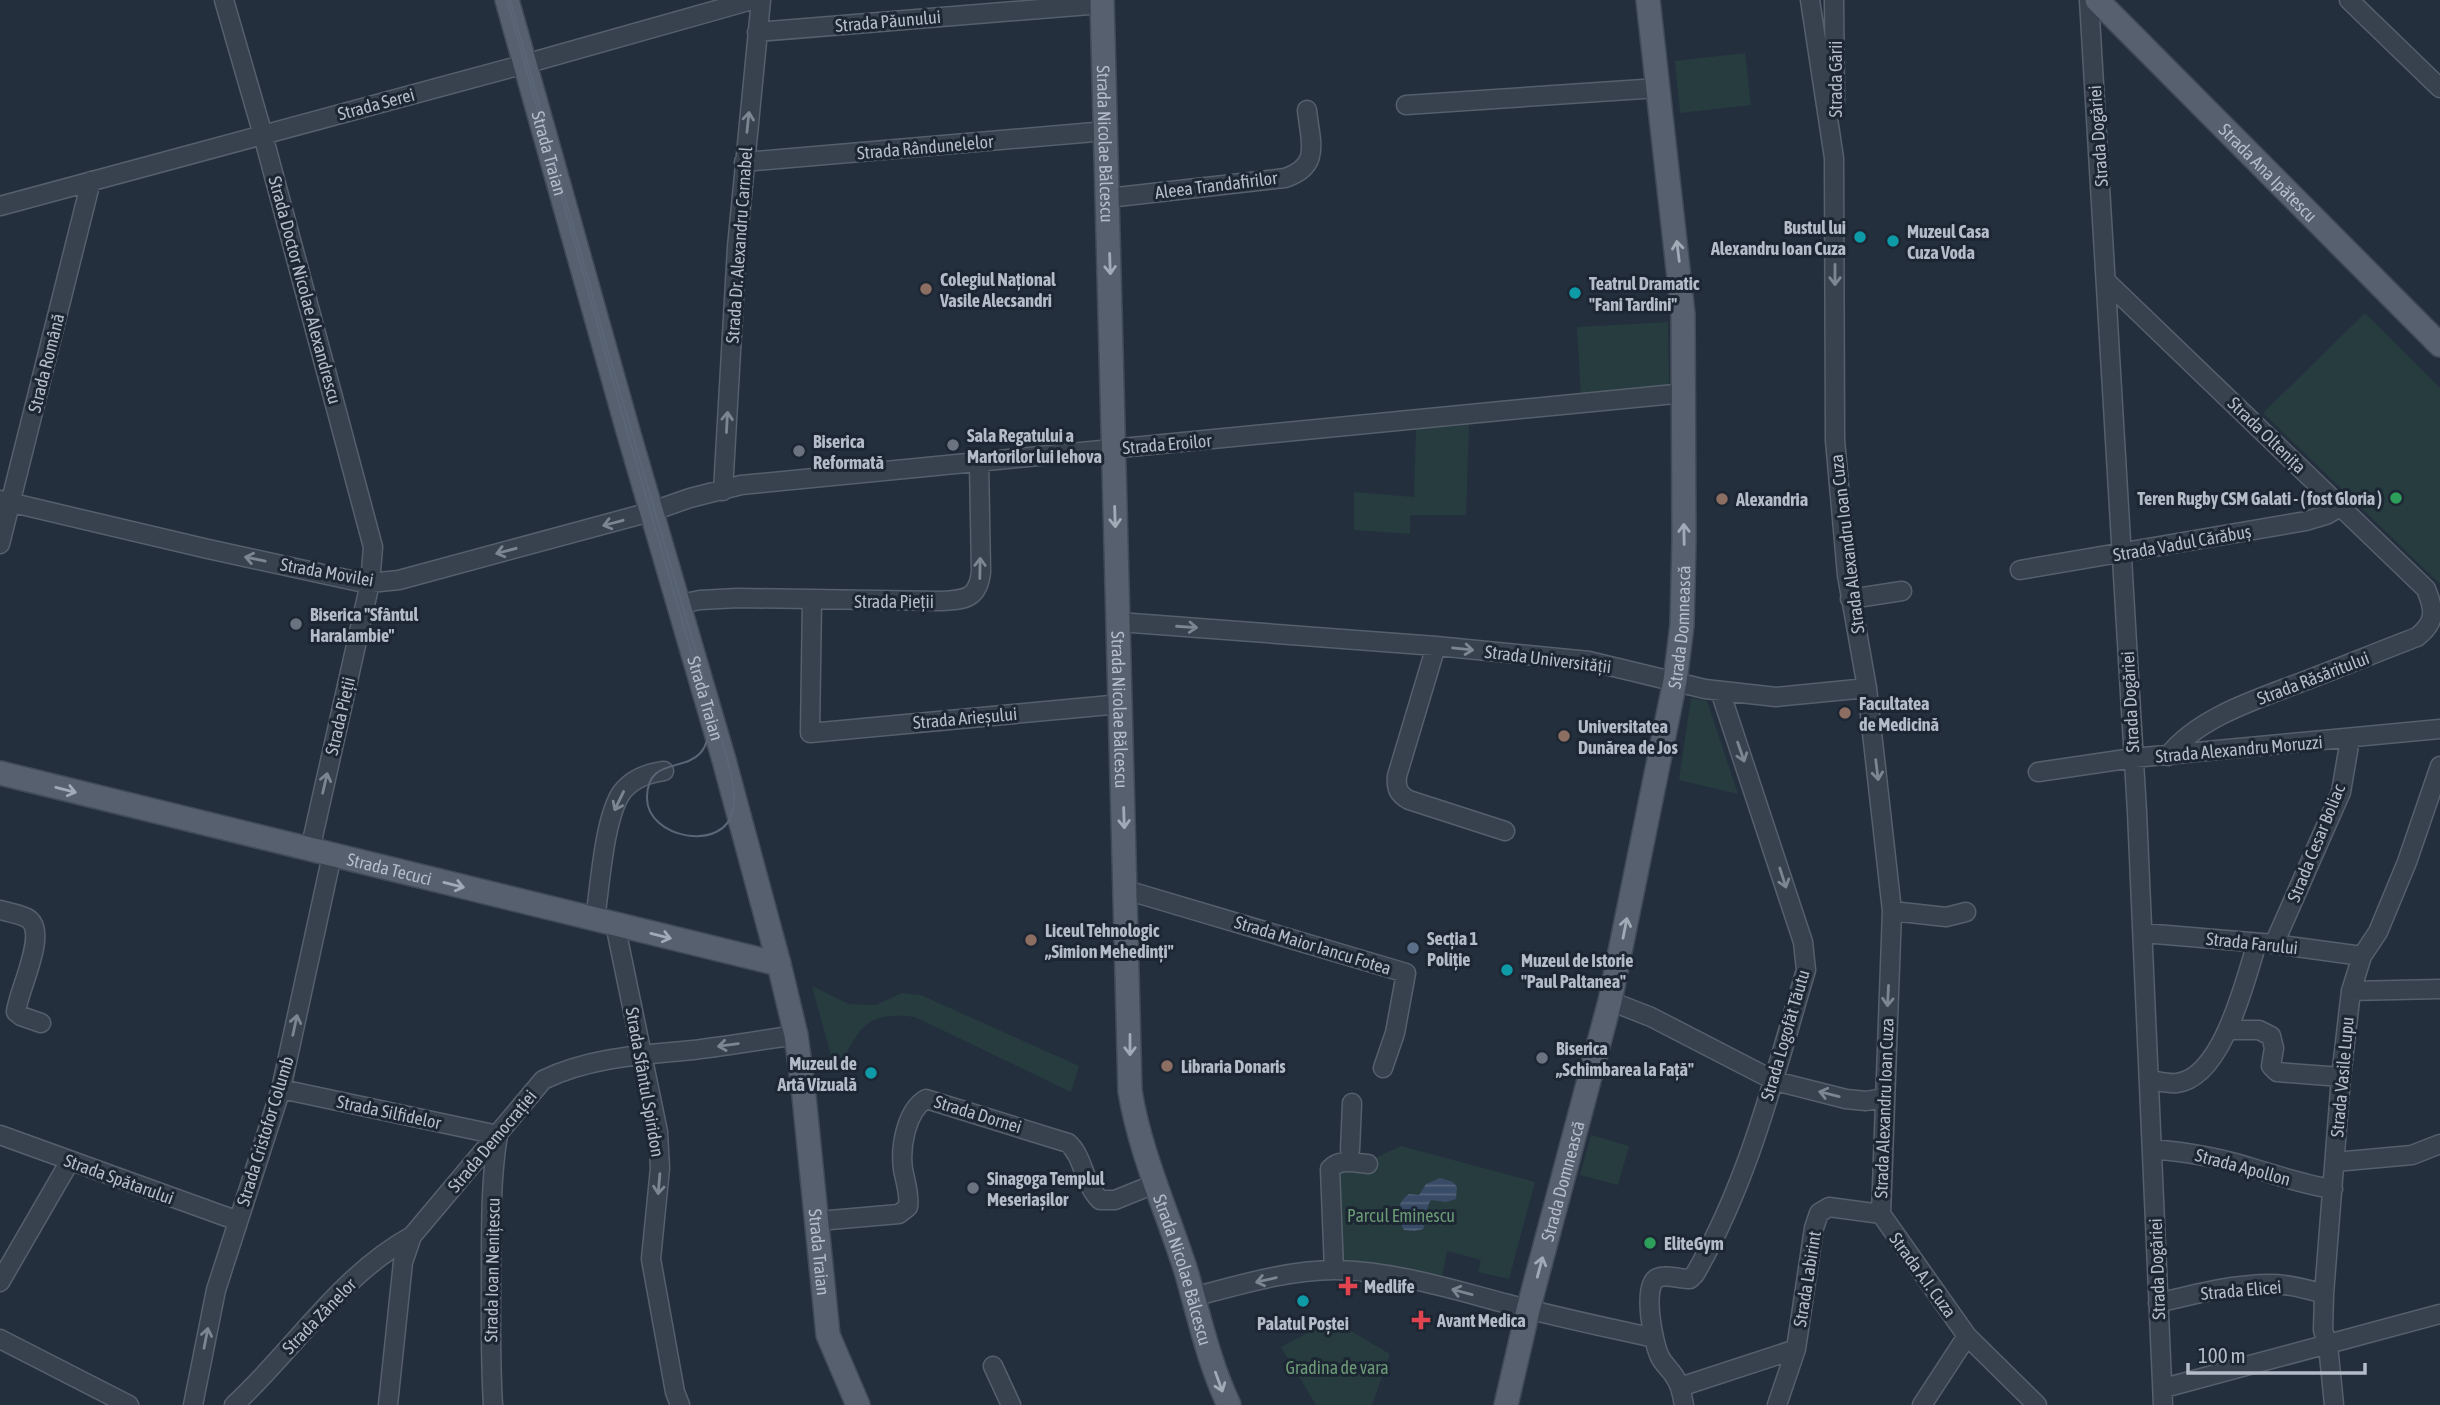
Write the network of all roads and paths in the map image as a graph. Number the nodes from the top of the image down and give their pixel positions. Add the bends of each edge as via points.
1 (225, 0) edge
2 (507, 0) edge
3 (752, 0) edge
4 (761, 0) edge
5 (1648, 0) edge
6 (1810, 0) edge
7 (1834, 0) edge
8 (2089, 0) edge
9 (2097, 0) edge
10 (2349, 0) edge
11 (1102, 2) edge
12 (757, 32) junction
13 (526, 64) junction
14 (1658, 88) junction
15 (2440, 88) edge
16 (1406, 105) dead end
17 (1307, 110) dead end
18 (1106, 131) junction
19 (263, 135) junction
20 (1834, 158) junction
21 (744, 162) junction
22 (91, 181) junction
23 (1108, 198) junction
24 (0, 206) edge
25 (2107, 282) junction
26 (2440, 345) edge
27 (1685, 393) junction
28 (1113, 449) junction
29 (979, 462) junction
30 (723, 491) junction
31 (6, 501) edge
32 (2342, 506) junction
33 (653, 512) junction
34 (0, 544) edge
35 (2122, 554) junction
36 (2020, 570) dead end
37 (370, 583) junction
38 (2427, 589) joint
39 (1902, 591) dead end
40 (1850, 599) junction
41 (812, 600) junction
42 (680, 604) junction
43 (1119, 622) junction
44 (1436, 646) junction
45 (1675, 681) junction
46 (1867, 688) junction
47 (1720, 691) junction
48 (1121, 704) junction
49 (2440, 729) edge
50 (2350, 739) junction
51 (2168, 756) junction
52 (2133, 758) junction
53 (2440, 766) edge
54 (664, 771) dead end
55 (2038, 772) dead end
56 (0, 774) edge
57 (1505, 831) dead end
58 (321, 853) junction
59 (1126, 890) junction
60 (0, 910) edge
61 (1892, 911) junction
62 (1966, 912) dead end
63 (605, 922) junction
64 (2143, 933) junction
65 (2266, 944) junction
66 (2362, 956) junction
67 (779, 964) junction
68 (2440, 989) edge
69 (2351, 991) junction
70 (1610, 1001) junction
71 (41, 1023) dead end
72 (2229, 1030) junction
73 (796, 1035) junction
74 (642, 1055) junction
75 (1383, 1068) dead end
76 (2340, 1077) junction
77 (1774, 1080) junction
78 (2150, 1080) junction
79 (281, 1089) junction
80 (1884, 1098) junction
81 (1352, 1103) dead end
82 (0, 1135) edge
83 (498, 1135) junction
84 (2440, 1144) edge
85 (1350, 1150) dead end
86 (2153, 1150) junction
87 (70, 1161) junction
88 (2335, 1162) junction
89 (1368, 1164) dead end
90 (1157, 1183) junction
91 (2333, 1189) junction
92 (1881, 1214) junction
93 (238, 1221) junction
94 (818, 1221) junction
95 (412, 1236) junction
96 (1334, 1270) junction
97 (0, 1282) edge
98 (2324, 1294) junction
99 (1193, 1297) junction
100 (2158, 1303) junction
101 (1528, 1310) junction
102 (2440, 1314) edge
103 (1967, 1336) junction
104 (1654, 1338) junction
105 (0, 1339) edge
106 (2328, 1345) junction
107 (1796, 1349) junction
108 (993, 1366) dead end
109 (1682, 1396) edge
110 (2164, 1397) edge
111 (129, 1405) edge
112 (193, 1405) edge
113 (234, 1405) edge
114 (388, 1405) edge
115 (493, 1405) edge
116 (680, 1405) edge
117 (858, 1405) edge
118 (1012, 1405) edge
119 (1229, 1405) edge
120 (1506, 1405) edge
121 (1777, 1405) edge
122 (1922, 1405) edge
123 (2037, 1405) edge
124 (2334, 1405) edge

1 - 19 street, Strada Doctor Nicolae Alexandrescu
2 - 13 main road, Strada Traian
3 - 13 street, Strada Serei
4 - 12 street, Strada Dr. Alexandru Carnabel
5 - 14 main road, Strada Domnească
6 - 20 street, Strada Alexandru Ioan Cuza
7 - 20 street, Strada Gării
8 - 25 street, Strada Dogăriei
9 - 26 main road, Strada Ana Ipătescu
10 - 15 street
11 - 12 street, Strada Păunului
11 - 18 main road, Strada Nicolae Bălcescu
21 -> 12 street, Strada Dr. Alexandru Carnabel
13 - 19 street, Strada Serei
13 - 33 main road, Strada Traian
14 - 16 street
27 -> 14 main road, Strada Domnească via 1678,250
17 - 23 street, Aleea Trandafirilor via 1311,155 1299,173
18 - 21 street, Strada Rândunelelor
18 - 23 main road, Strada Nicolae Bălcescu
19 - 22 street, Strada Serei
19 - 37 street, Strada Doctor Nicolae Alexandrescu via 373,547
20 -> 40 street, Strada Alexandru Ioan Cuza via 1835,440
30 -> 21 street, Strada Dr. Alexandru Carnabel
22 - 24 street, Strada Serei
22 - 31 street, Strada Română
23 -> 28 main road, Strada Nicolae Bălcescu
25 - 32 street, Strada Oltenița
25 - 35 street, Strada Dogăriei
27 - 28 street, Strada Eroilor
45 -> 27 main road, Strada Domnească via 1684,583
28 - 29 street, Strada Eroilor
28 -> 43 main road, Strada Nicolae Bălcescu
29 - 30 street, Strada Eroilor via 741,485
41 -> 29 street, Strada Pieții via 941,601 975,593 981,572
30 - 33 street, Strada Eroilor
31 - 34 street, Strada Română
37 -> 31 street, Strada Movilei
32 - 35 street, Strada Vadul Cărăbuș via 2306,521
32 - 38 street, Strada Oltenița
33 -> 37 street, Strada Movilei via 399,580
33 - 42 main road, Strada Traian
35 - 36 street, Strada Vadul Cărăbuș
35 - 52 street, Strada Dogăriei
58 -> 37 street, Strada Pieții
38 - 51 street, Strada Răsăritului via 2433,613 2429,628 2417,637 2245,705 2193,731
39 - 40 street
40 - 46 street, Strada Alexandru Ioan Cuza
41 - 42 street, Strada Pieții via 738,598
41 - 48 street, Strada Arieșului via 810,733
42 - 67 main road, Strada Traian
43 -> 44 street, Strada Universității
43 - 48 main road, Strada Nicolae Bălcescu
44 -> 45 street, Strada Universității via 1589,661
44 - 57 street via 1396,787 1409,800
45 - 47 street, Strada Universității
70 -> 45 main road, Strada Domnească
46 - 47 street, Strada Universității via 1776,696
46 -> 61 street, Strada Alexandru Ioan Cuza
47 -> 77 street, Strada Logofăt Tăutu via 1806,959
48 -> 59 main road, Strada Nicolae Bălcescu
49 - 50 street, Strada Alexandru Moruzzi
50 - 51 street, Strada Alexandru Moruzzi
50 - 65 street, Strada Cesar Boliac via 2341,792
51 - 52 street, Strada Alexandru Moruzzi
52 - 55 street, Strada Alexandru Moruzzi
52 - 64 street, Strada Dogăriei
53 - 66 street, Strada Vasile Lupu via 2388,910
54 -> 63 street, Strada Sfântul Spiridon via 641,776 622,793 611,823
56 -> 58 main road, Strada Tecuci
58 -> 63 main road, Strada Tecuci
79 -> 58 street, Strada Cristofor Columb
59 - 75 street, Strada Maior Iancu Fotea via 1406,973
59 -> 90 main road, Strada Nicolae Bălcescu via 1130,1091
60 - 71 street via 27,918 36,931 16,1008 18,1015
61 - 62 street via 1947,917
61 -> 80 street, Strada Alexandru Ioan Cuza
63 -> 67 main road, Strada Tecuci
63 - 74 street, Strada Sfântul Spiridon
64 - 65 street, Strada Farului
64 - 78 street, Strada Dogăriei
65 - 66 street, Strada Farului
65 - 72 street, Strada Cesar Boliac
66 - 69 street, Strada Vasile Lupu
67 - 73 main road, Strada Traian
68 - 69 street
69 - 76 street, Strada Vasile Lupu
70 - 77 street
101 -> 70 main road, Strada Domnească
72 - 76 street via 2259,1030 2271,1036 2272,1066 2277,1072
72 - 78 street, Strada Cesar Boliac via 2205,1066 2189,1079 2176,1083
73 -> 74 street, Strada Democrației
73 - 94 main road, Strada Traian
74 - 83 street, Strada Democrației via 572,1068 542,1080
74 -> 116 street, Strada Sfântul Spiridon via 661,1150 651,1258
76 - 88 street, Strada Vasile Lupu
80 -> 77 street via 1846,1099
77 - 104 street, Strada Logofăt Tăutu via 1742,1176 1695,1274 1690,1279 1660,1277 1652,1283
78 - 86 street, Strada Dogăriei
79 - 83 street, Strada Silfidelor
79 - 93 street, Strada Cristofor Columb
80 - 92 street, Strada Alexandru Ioan Cuza
81 - 85 street
82 - 87 street, Strada Spătarului
83 - 95 street, Strada Democrației
83 - 115 street, Strada Ioan Nenițescu via 491,1220
84 - 88 street via 2413,1155
86 - 91 street, Strada Apollon via 2189,1152
86 - 100 street, Strada Dogăriei
87 - 93 street, Strada Spătarului
87 - 97 street
88 - 91 street, Strada Vasile Lupu
89 - 96 street via 1340,1162 1330,1169
90 - 94 street, Strada Dornei via 1115,1200 1100,1200 1090,1190 1068,1143 926,1099 910,1118 905,1134 902,1166 908,1207 899,1214
90 - 99 main road, Strada Nicolae Bălcescu
91 - 98 street, Strada Vasile Lupu
92 - 103 street, Strada A.I. Cuza
92 - 107 street, Strada Labirint via 1829,1207 1819,1213
112 -> 93 street, Strada Cristofor Columb via 215,1290
94 - 117 main road, Strada Traian via 828,1335
95 - 113 street, Strada Zânelor via 390,1248 337,1296
95 - 114 street, Strada Democrației via 403,1262
96 -> 99 street via 1281,1276
101 -> 96 street via 1391,1275
98 - 100 street, Strada Elicei via 2271,1284
98 - 106 street, Strada Vasile Lupu via 2323,1330
99 -> 119 main road, Strada Nicolae Bălcescu
100 - 110 street, Strada Dogăriei
101 - 104 street
101 - 120 main road, Strada Domnească
102 - 106 street
103 - 122 street
103 - 123 street, Strada A.I. Cuza
104 - 109 street
105 - 111 street
106 - 110 street
106 - 124 street, Strada Vasile Lupu
107 - 109 street
107 - 121 street, Strada Labirint
108 - 118 street

